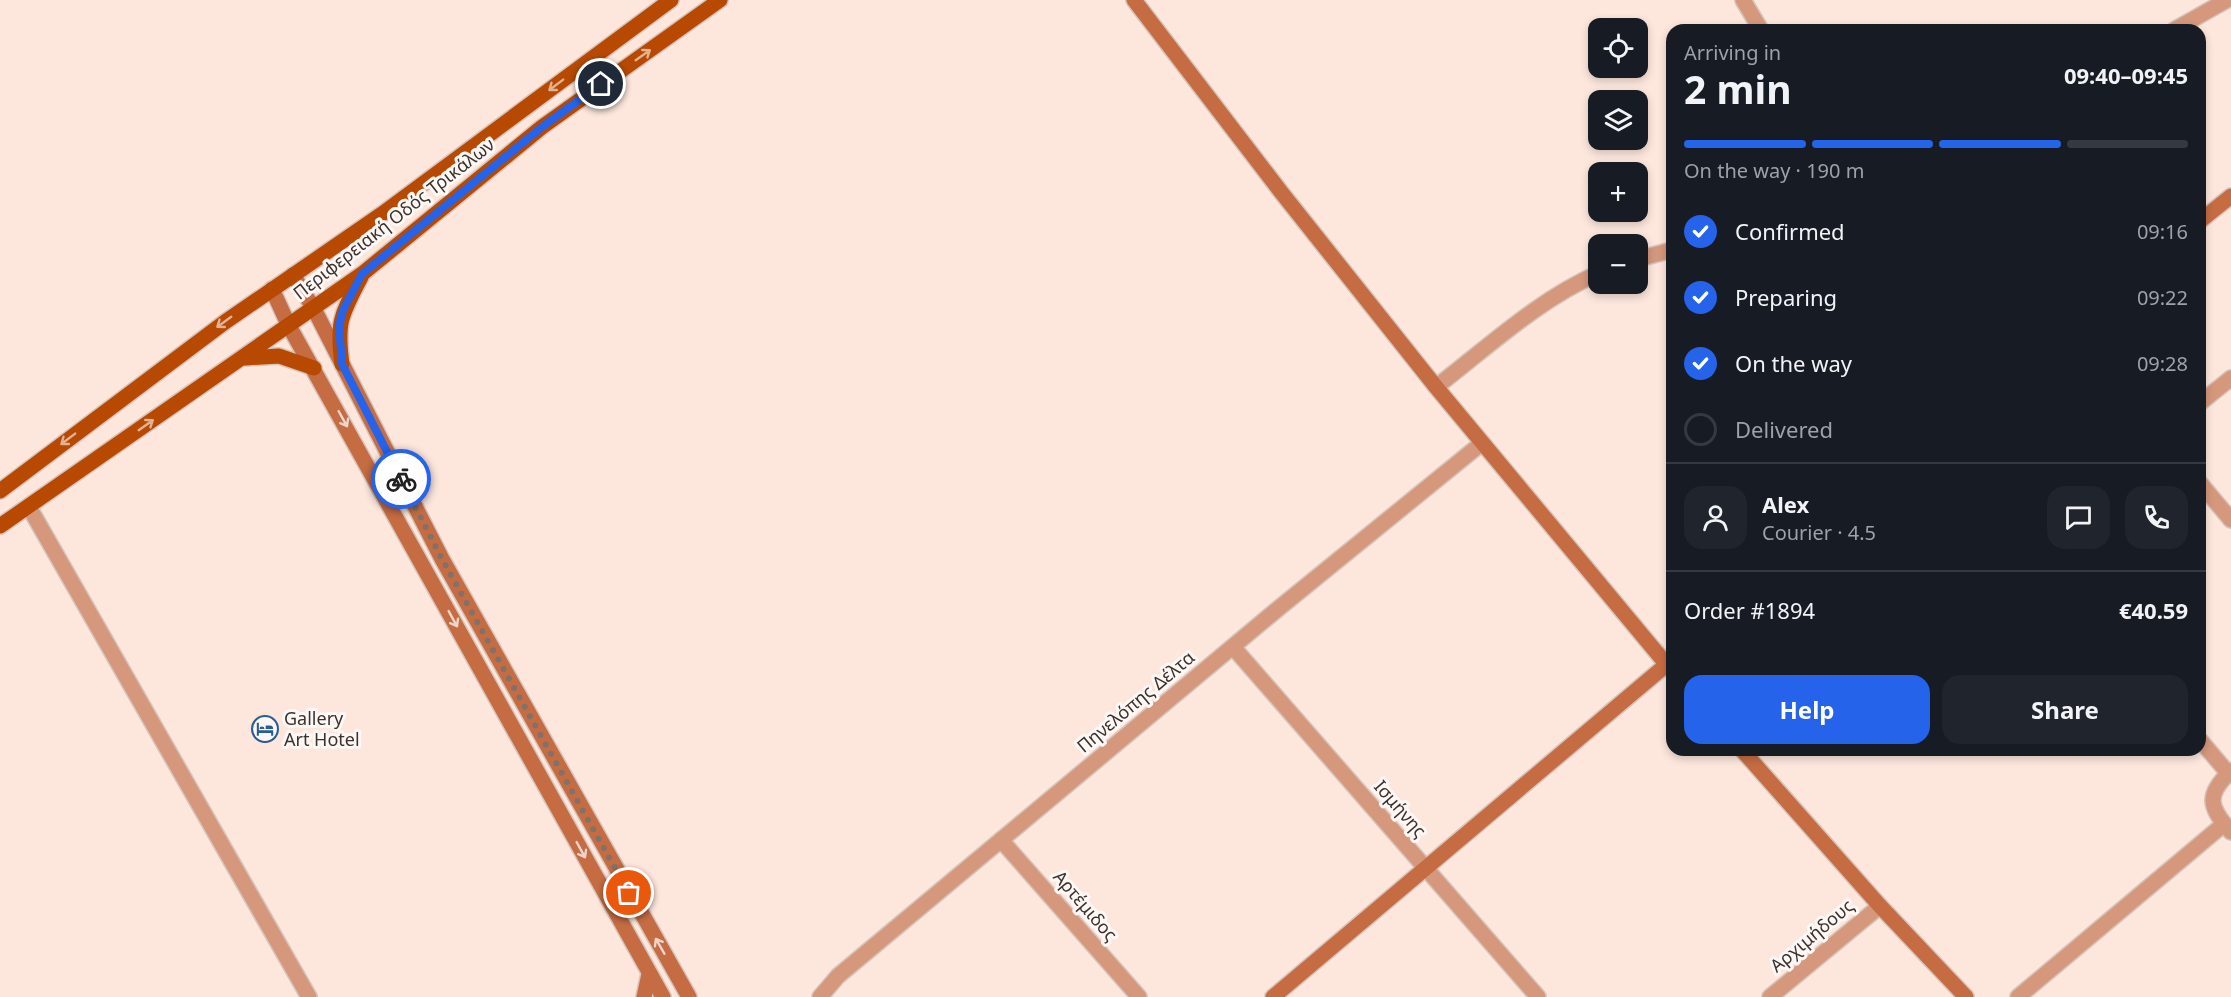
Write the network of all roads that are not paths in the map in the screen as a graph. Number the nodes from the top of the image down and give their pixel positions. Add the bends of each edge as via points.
1 (671, 0) edge
2 (720, 0) edge
3 (1134, 0) edge
4 (1743, 0) edge
5 (2227, 0) edge
6 (1757, 24) edge
7 (2185, 24) edge
8 (2231, 196) edge
9 (2206, 216) edge
10 (1666, 252) edge
11 (1648, 256) edge
12 (362, 274) junction
13 (293, 275) junction
14 (1588, 278) edge
15 (272, 289) junction
16 (314, 309) junction
17 (289, 326) junction
18 (242, 359) junction
19 (342, 364) junction
20 (314, 368) junction
21 (2231, 378) edge
22 (1436, 387) junction
23 (2206, 398) edge
24 (1482, 443) junction
25 (2206, 490) edge
26 (0, 491) edge
27 (29, 507) junction
28 (2231, 520) edge
29 (0, 526) edge
30 (1233, 647) junction
31 (1666, 660) edge
32 (1666, 670) edge
33 (2206, 746) edge
34 (1747, 756) edge
35 (2230, 772) edge
36 (2227, 828) edge
37 (1001, 840) junction
38 (1426, 868) junction
39 (1880, 906) junction
40 (649, 974) junction
41 (1773, 996) edge
42 (309, 997) edge
43 (644, 997) edge
44 (663, 997) edge
45 (689, 997) edge
46 (820, 997) edge
47 (1139, 997) edge
48 (1272, 997) edge
49 (1538, 997) edge
50 (1965, 997) edge
51 (2018, 997) edge

1 -> 13 main road, Περιφερειακή Οδός Τρικάλων via 382,214
12 -> 2 main road, Περιφερειακή Οδός Τρικάλων via 542,127
3 - 22 street
4 - 6 street
5 - 7 street
8 - 9 street
10 - 11 street
12 - 16 main road, Περιφερειακή Οδός Τρικάλων
12 - 19 main road via 339,326
13 - 15 main road, Περιφερειακή Οδός Τρικάλων
13 - 16 street
14 - 22 street via 1539,308
15 - 17 street
15 -> 26 main road, Περιφερειακή Οδός Τρικάλων
16 - 17 main road, Περιφερειακή Οδός Τρικάλων
16 - 19 street
17 - 18 main road, Περιφερειακή Οδός Τρικάλων
17 - 20 street
18 - 20 main road via 279,356
27 -> 18 main road, Περιφερειακή Οδός Τρικάλων
45 -> 19 street via 442,559
20 -> 40 street
21 - 23 street
22 - 24 street
24 - 30 street, Πηνελόπης Δέλτα
24 - 31 street
25 - 28 street
27 - 29 main road, Περιφερειακή Οδός Τρικάλων
27 - 42 street
30 - 37 street, Πηνελόπης Δέλτα
30 - 38 street, Ισμήνης
32 - 38 street
33 - 35 street
34 - 39 street
35 - 36 street via 2216,786 2211,799
36 - 51 street
37 - 46 street, Πηνελόπης Δέλτα via 838,976
37 - 47 street, Αρτέμιδος
38 - 48 street
38 - 49 street, Ισμήνης
39 - 41 street, Αρχιμήδους
39 - 50 street
40 - 43 street
40 - 44 street

